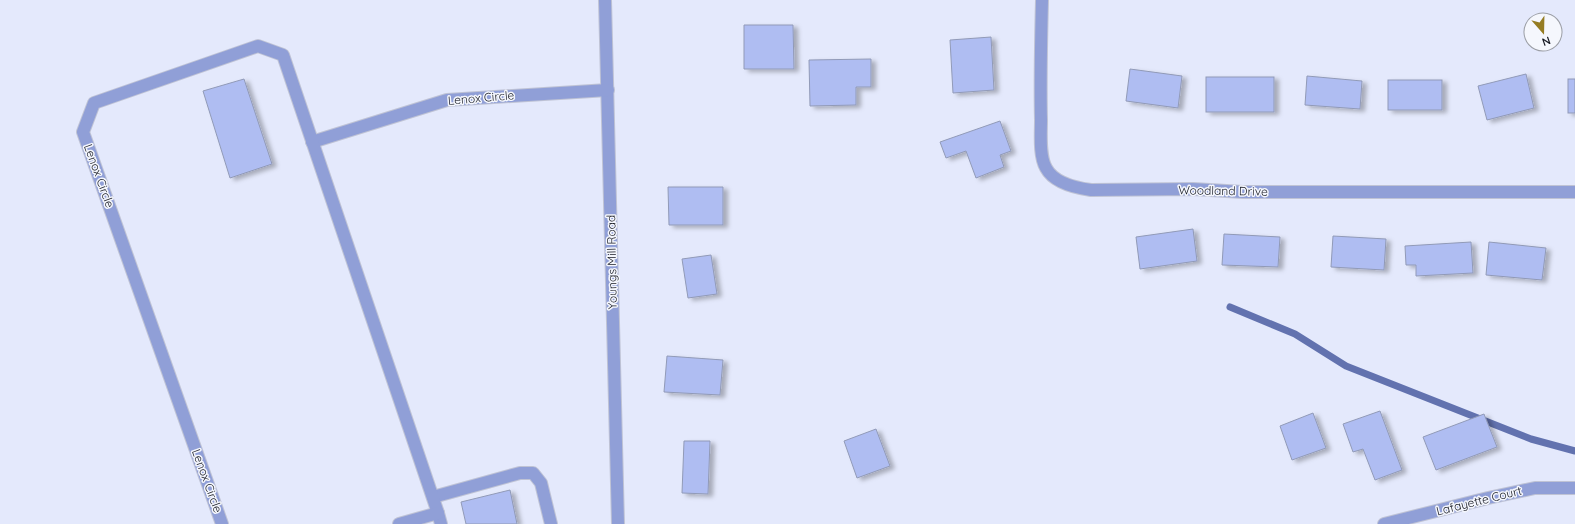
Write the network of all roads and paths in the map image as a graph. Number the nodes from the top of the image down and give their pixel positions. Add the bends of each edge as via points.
1 (605, 0) edge
2 (1042, 0) edge
3 (608, 90) junction
4 (312, 142) junction
5 (1575, 192) edge
6 (1575, 488) edge
7 (433, 497) junction
8 (440, 518) edge
9 (222, 524) edge
10 (399, 524) edge
11 (551, 524) edge
12 (618, 524) edge
13 (1384, 524) edge

1 - 3 street, Youngs Mill Road
2 - 5 street, Woodland Drive via 1041,148 1046,168 1054,177 1076,188 1243,192
3 - 4 street, Lenox Circle via 447,100
3 - 12 street, Youngs Mill Road
4 - 7 street, Lenox Circle
4 - 9 street, Lenox Circle via 283,55 258,46 94,102 83,132
6 - 13 street, Lafayette Court via 1535,488
7 - 8 street, Lenox Circle
7 - 11 street via 520,473 533,473 542,482
8 - 10 street, Lenox Circle

